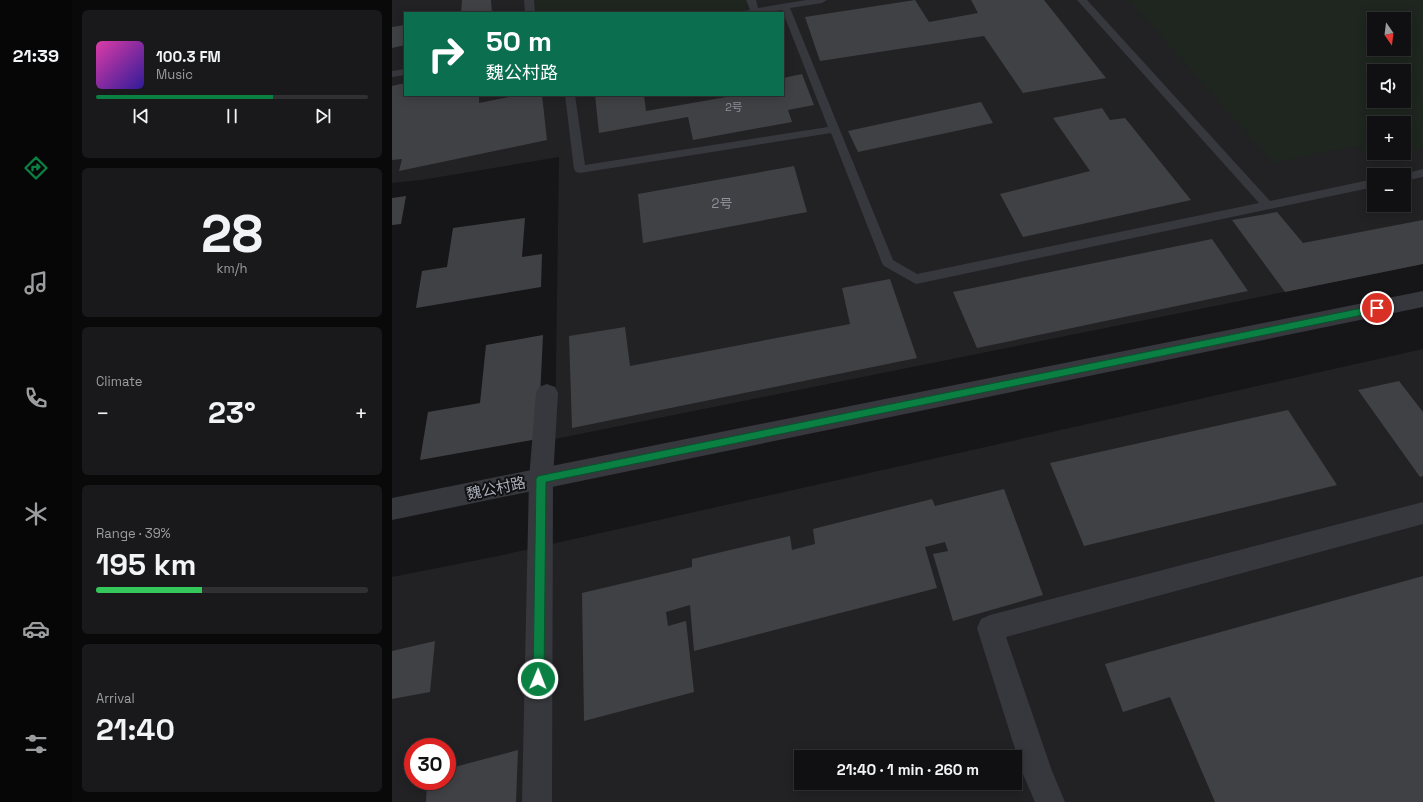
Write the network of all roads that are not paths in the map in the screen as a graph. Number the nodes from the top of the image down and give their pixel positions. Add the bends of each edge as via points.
1 (529, 0) edge
2 (750, 0) edge
3 (822, 0) edge
4 (1082, 0) edge
5 (785, 6) junction
6 (530, 12) edge
7 (751, 12) edge
8 (404, 72) edge
9 (392, 74) edge
10 (570, 96) edge
11 (834, 129) junction
12 (1423, 173) edge
13 (1411, 176) edge
14 (1367, 184) edge
15 (1267, 205) junction
16 (1423, 299) edge
17 (547, 393) dead end
18 (541, 479) junction
19 (392, 509) edge
20 (1423, 513) edge
21 (537, 802) edge
22 (1050, 802) edge

1 - 6 lane
2 - 7 lane
3 - 5 lane
4 - 15 lane
5 - 7 lane
5 - 11 lane
8 - 9 lane
10 - 11 lane via 580,169
11 - 15 lane via 888,263 916,279
12 - 13 lane
14 - 15 lane
16 - 18 street, 魏公村路
17 - 18 street
18 - 19 street, 魏公村路
18 - 21 street
20 - 22 street via 990,628 1038,774

